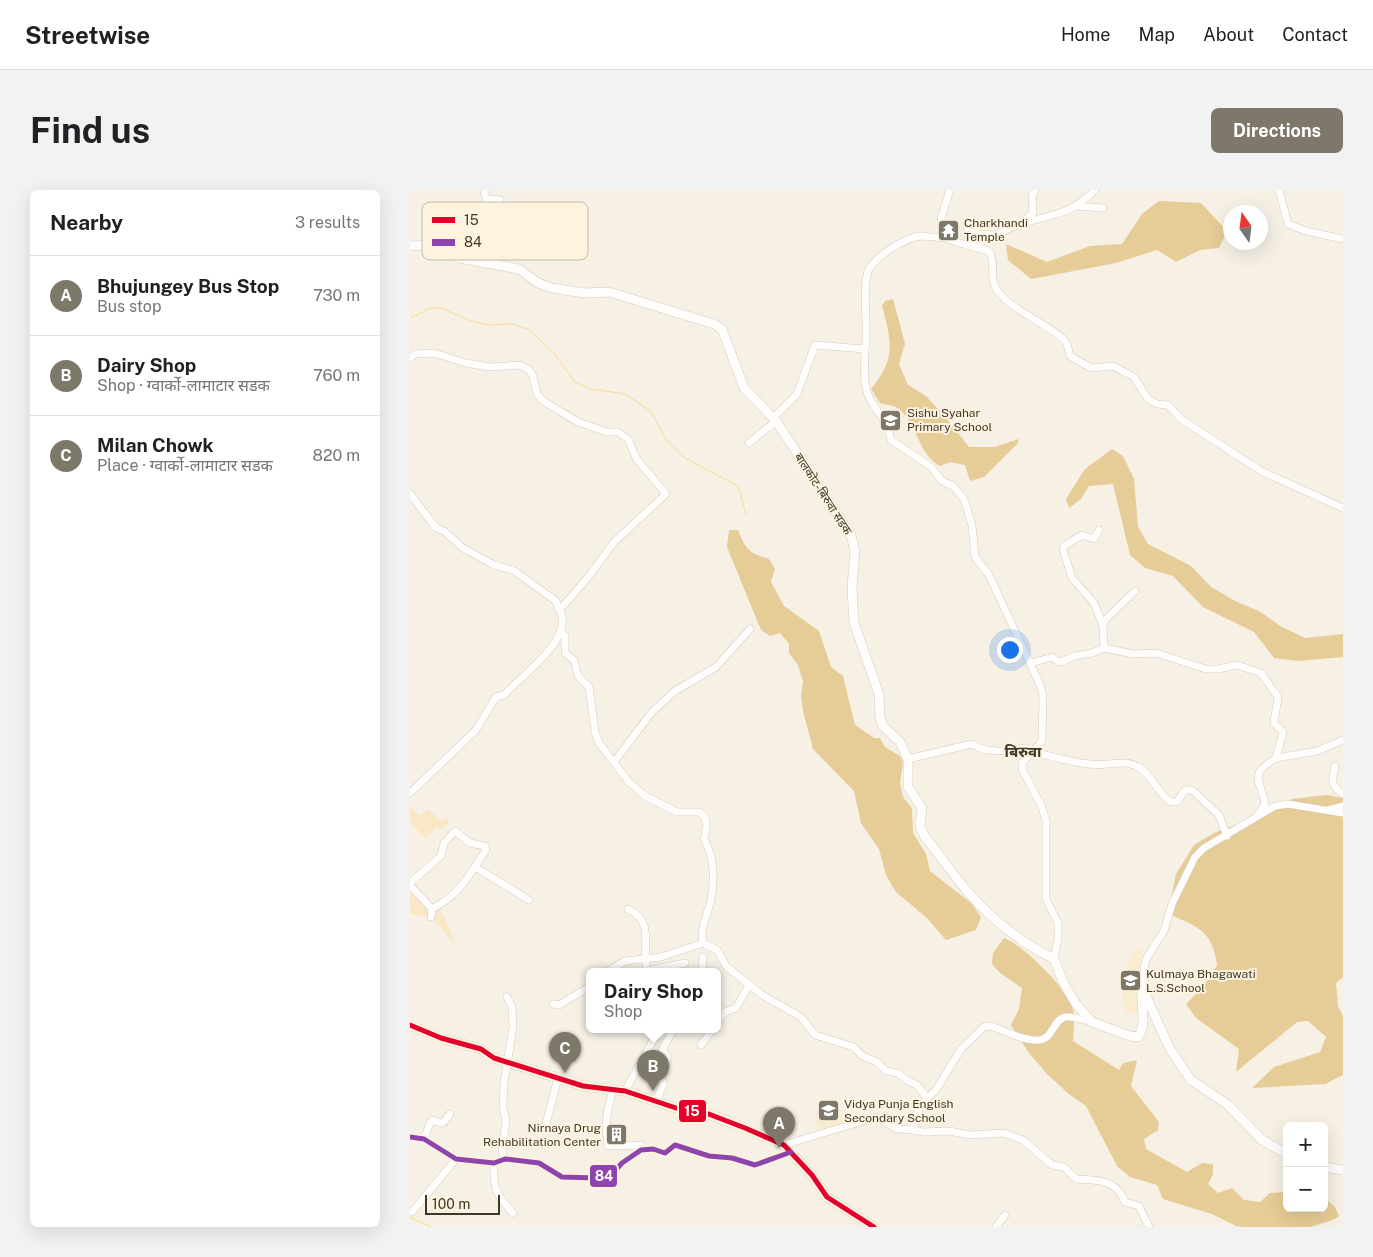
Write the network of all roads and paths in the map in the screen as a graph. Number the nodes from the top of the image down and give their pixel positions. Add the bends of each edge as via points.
1 (484, 190) edge
2 (950, 190) edge
3 (1034, 190) edge
4 (1095, 190) edge
5 (1280, 190) edge
6 (500, 200) dead end
7 (1076, 206) junction
8 (1103, 208) dead end
9 (1017, 226) junction
10 (977, 228) dead end
11 (994, 235) junction
12 (948, 238) junction
13 (1343, 239) edge
14 (967, 244) junction
15 (469, 260) edge
16 (865, 349) junction
17 (410, 358) edge
18 (775, 419) junction
19 (749, 443) dead end
20 (410, 494) edge
21 (1343, 508) edge
22 (1099, 530) dead end
23 (1135, 591) dead end
24 (558, 607) junction
25 (1103, 627) junction
26 (750, 629) dead end
27 (561, 632) junction
28 (1104, 648) junction
29 (1031, 663) junction
30 (1343, 740) edge
31 (1031, 752) junction
32 (1276, 758) junction
33 (908, 759) junction
34 (614, 762) junction
35 (1335, 766) dead end
36 (410, 793) edge
37 (1343, 794) edge
38 (1343, 806) edge
39 (1325, 811) junction
40 (1343, 814) edge
41 (1258, 815) junction
42 (1227, 836) junction
43 (474, 867) junction
44 (410, 884) edge
45 (529, 900) dead end
46 (432, 909) junction
47 (628, 909) dead end
48 (431, 917) dead end
49 (703, 943) junction
50 (703, 957) dead end
51 (644, 959) junction
52 (1054, 959) junction
53 (685, 963) dead end
54 (612, 968) edge
55 (644, 968) edge
56 (676, 968) edge
57 (702, 968) edge
58 (750, 985) junction
59 (586, 989) edge
60 (1145, 994) junction
61 (507, 997) dead end
62 (553, 1004) dead end
63 (721, 1018) edge
64 (1092, 1022) junction
65 (410, 1025) edge
66 (655, 1033) edge
67 (671, 1033) edge
68 (710, 1033) edge
69 (701, 1045) dead end
70 (509, 1062) junction
71 (558, 1078) junction
72 (612, 1090) junction
73 (625, 1091) junction
74 (927, 1098) junction
75 (656, 1101) junction
76 (450, 1114) dead end
77 (546, 1124) dead end
78 (913, 1130) junction
79 (410, 1137) edge
80 (424, 1139) junction
81 (788, 1149) junction
82 (644, 1150) junction
83 (1283, 1152) edge
84 (456, 1159) junction
85 (505, 1159) junction
86 (494, 1163) junction
87 (1328, 1168) edge
88 (1343, 1170) edge
89 (412, 1212) dead end
90 (513, 1213) dead end
91 (1005, 1214) dead end
92 (874, 1227) edge
93 (996, 1227) edge
94 (1149, 1227) edge

1 - 6 street via 486,199
2 - 12 street via 941,218
3 - 9 street via 1033,213
4 - 7 street
5 - 13 street via 1288,224
7 - 8 street
7 - 9 street via 1062,214
9 - 11 street
10 - 11 street via 967,228 970,233
11 - 14 street
12 - 14 street
12 - 16 street via 921,235 902,242 868,270
14 - 21 street via 989,251 994,265 991,273 994,286 1005,299 1066,342 1070,356 1092,368 1113,366 1134,377 1148,399 1168,405 1181,419 1261,471
15 - 18 main road, बालकोट-बिरुवा सडक via 519,269 538,283 552,288 584,293 609,292 719,327 744,388
16 - 18 street via 815,345 797,394
16 - 29 street via 864,374 869,398 888,425 891,440 931,467 942,482 953,486 964,499 972,526 975,557 989,575
17 - 24 street via 415,354 434,353 489,367 520,365 533,376 536,394 543,401 578,422 606,432 618,432 628,438 636,458 666,494 617,538 590,575 563,606
18 - 19 street
18 - 33 main road, बालकोट-बिरुवा सडक via 851,534 855,551 854,623 879,694 883,726 900,742
20 - 24 street via 436,528 494,565 513,570 556,601
22 - 25 street via 1094,539 1082,535 1064,549 1072,578 1094,602
23 - 25 street via 1105,620
24 - 27 street via 562,612
25 - 28 street
26 - 34 street via 716,667 675,691 652,712
27 - 34 street via 565,636 565,653 574,660 578,676 589,687 595,732
27 - 36 street via 526,675 504,695 496,697 476,730
28 - 29 street via 1064,661 1059,662 1052,657
28 - 32 street via 1133,654 1156,653 1206,669 1237,665 1261,673 1278,697 1274,723 1283,732
29 - 31 street via 1043,697 1042,741
30 - 32 street via 1317,751
31 - 33 street via 1025,748 1010,752 982,750 972,744
31 - 42 street via 1086,764 1130,764 1141,769 1166,800 1174,803 1188,789 1219,815
31 - 52 street via 1022,763 1022,769 1042,807 1046,822 1046,899 1058,923
32 - 41 street via 1268,761 1260,771 1258,786 1265,804
33 - 52 main road via 908,787 922,808 920,827 925,837 974,898 1033,949
34 - 49 street via 645,796 677,812 699,812 705,818 704,839 709,848 714,887 703,928
35 - 37 street via 1331,781 1333,787
38 - 39 street
39 - 40 street
39 - 41 street via 1288,804
41 - 42 street
42 - 60 street via 1204,848 1195,857 1172,904 1164,931 1146,959
43 - 44 street via 486,850 485,846 470,843 454,831 444,843 441,856
43 - 45 street
43 - 46 street via 452,898
44 - 46 street
46 - 48 street
47 - 51 street via 640,915 646,926
49 - 51 street
49 - 58 street via 717,950 726,966
50 - 57 street
51 - 54 street via 620,962
51 - 55 street
52 - 64 main road via 1072,997
53 - 56 street
58 - 63 street via 736,1008 727,1010
58 - 74 street via 801,1018 815,1035 854,1047 886,1071 898,1073 917,1085
59 - 62 street via 559,1005
60 - 64 main road via 1142,994 1141,1001 1142,1032 1138,1037
60 - 83 main road via 1170,1050 1191,1080 1228,1105 1262,1140
61 - 70 street via 512,1007 513,1027
64 - 74 street via 1067,1016 1060,1019 1042,1040 991,1026 984,1027 962,1050 936,1090
65 - 70 main road
66 - 73 street
67 - 75 street via 662,1050 668,1057 661,1077 664,1083
68 - 69 street
70 - 71 main road
70 - 85 street via 503,1099 506,1120 502,1152
71 - 72 main road
71 - 77 street
72 - 73 main road
72 - 82 street via 605,1117 608,1146 641,1145
73 - 75 main road
74 - 78 street via 918,1111
75 - 81 main road via 706,1113
76 - 80 street via 444,1122 433,1120
78 - 81 street via 898,1129 876,1117
78 - 94 street via 970,1135 1004,1133 1023,1140 1052,1165 1064,1167 1076,1179 1114,1185 1125,1202 1139,1206
79 - 80 street
80 - 84 street
81 - 82 street via 766,1163 755,1165 675,1145 665,1153
81 - 92 main road via 827,1197
82 - 85 street via 622,1163 614,1173 597,1178 562,1177 539,1163
84 - 86 street
84 - 89 street
85 - 86 street
86 - 90 street via 493,1185
87 - 88 main road
91 - 93 street

